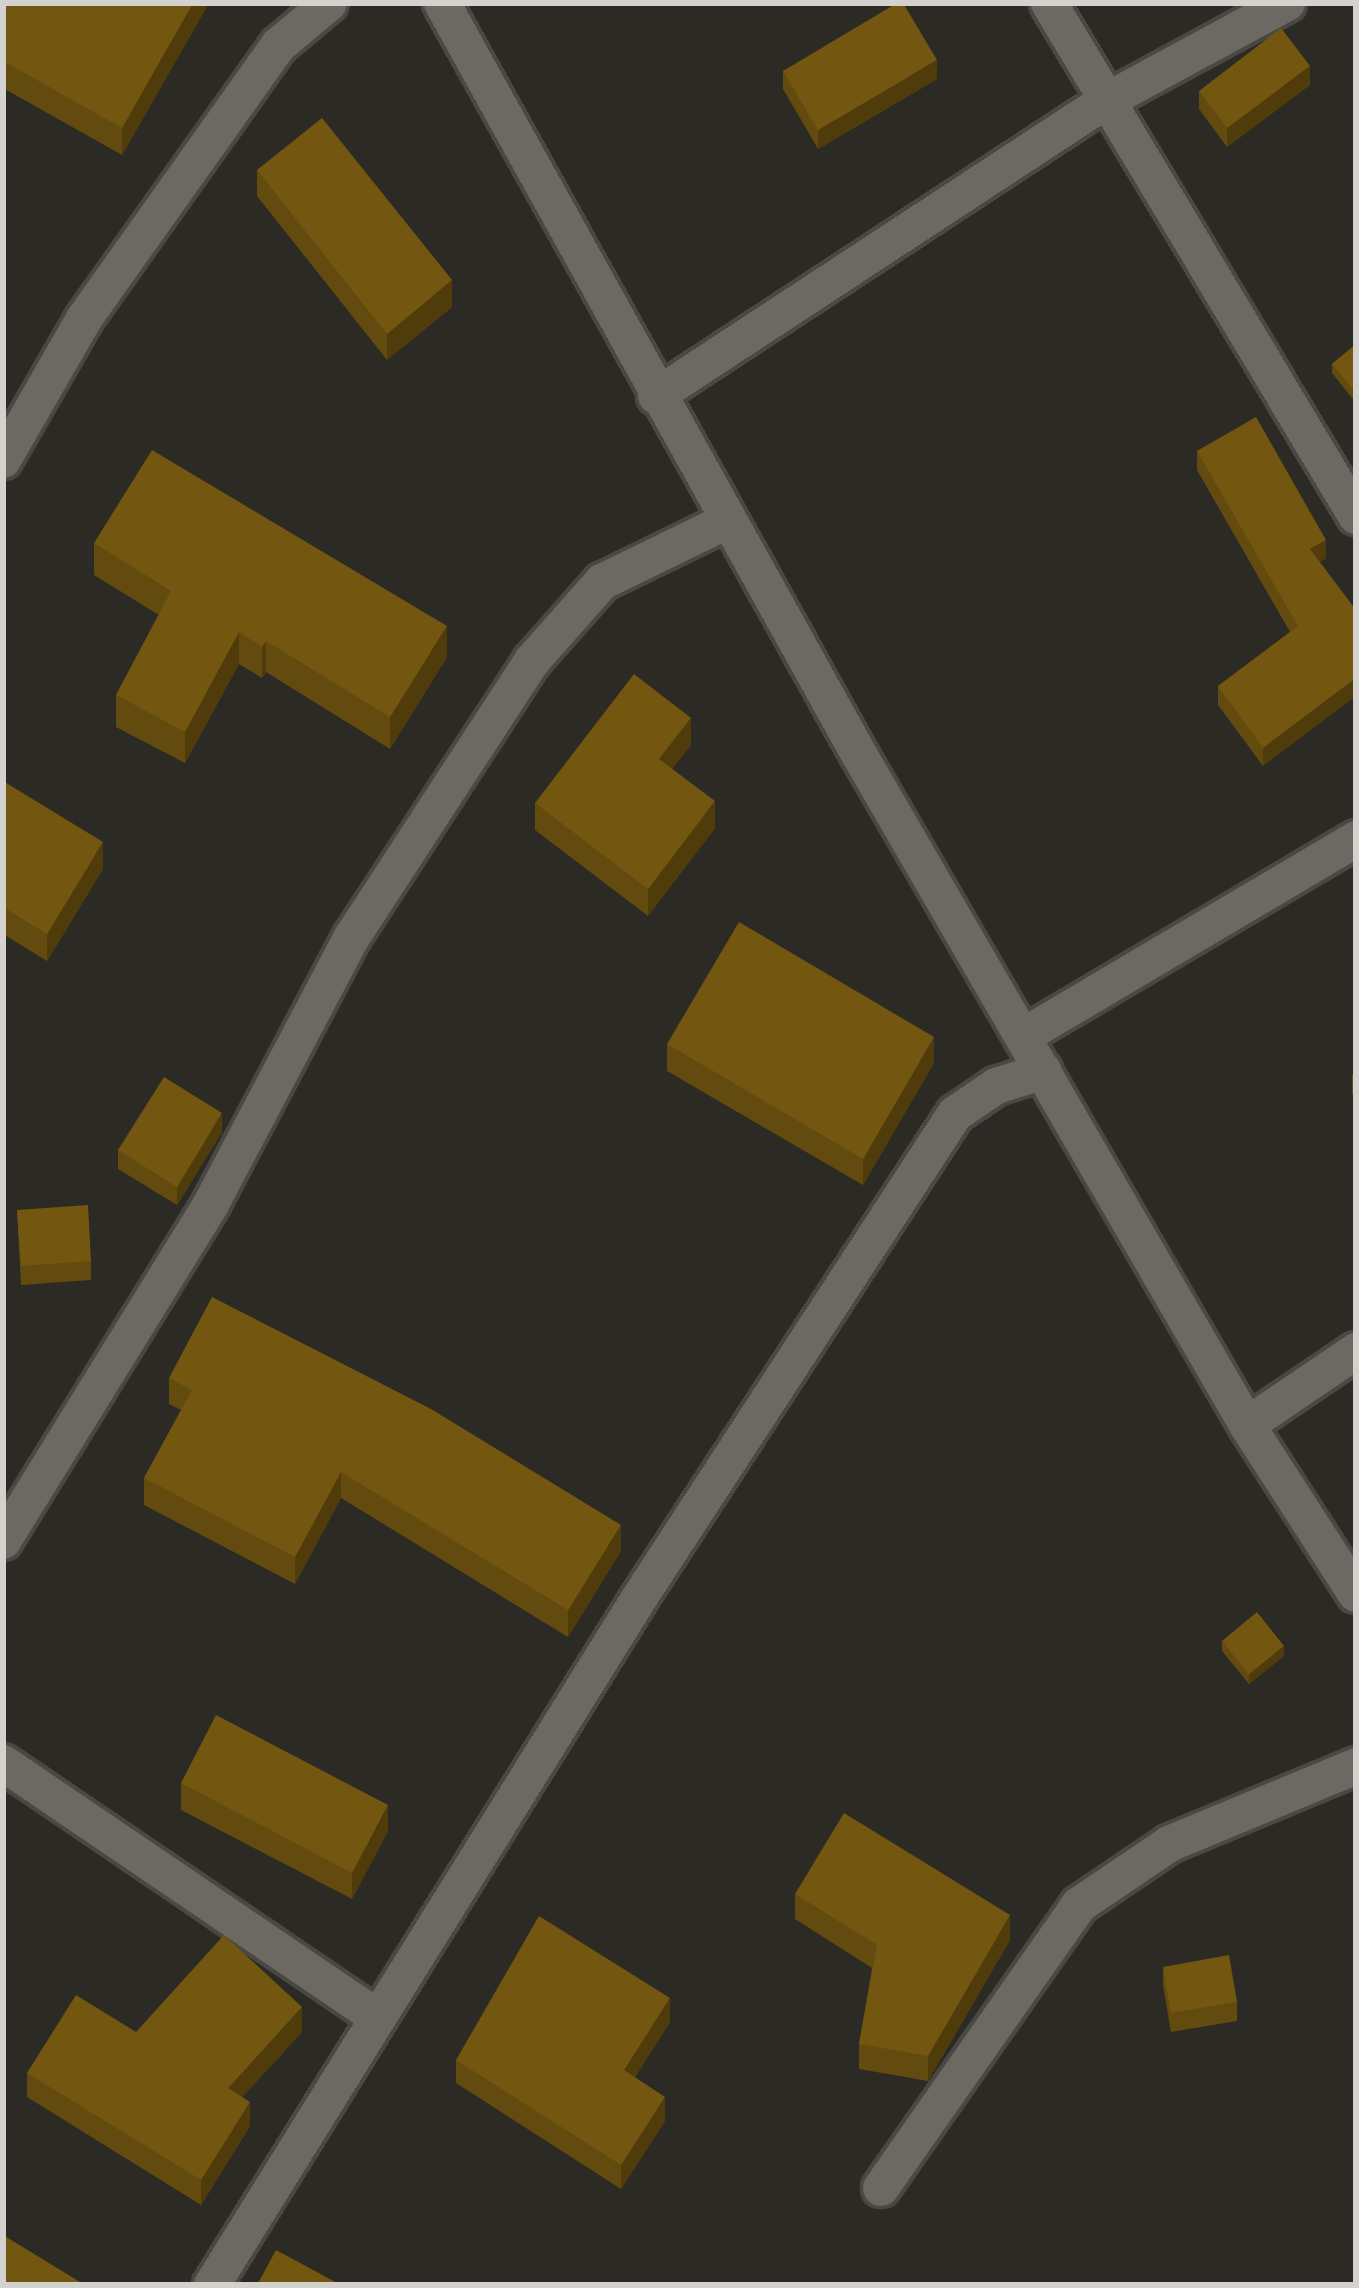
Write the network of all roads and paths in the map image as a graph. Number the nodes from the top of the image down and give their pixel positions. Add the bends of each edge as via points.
1 (328, 3) edge
2 (442, 3) edge
3 (1048, 3) edge
4 (1287, 3) edge
5 (1104, 102) junction
6 (656, 396) junction
7 (3, 460) edge
8 (1356, 515) edge
9 (727, 521) junction
10 (1356, 838) edge
11 (1025, 1035) junction
12 (1044, 1072) junction
13 (1356, 1351) edge
14 (1247, 1425) junction
15 (3, 1541) edge
16 (1356, 1594) edge
17 (3, 1763) edge
18 (1356, 1766) edge
19 (378, 2018) junction
20 (881, 2188) dead end
21 (212, 2285) edge

1 - 7 street via 279,45 201,154 84,319
2 - 6 street
3 - 5 street
4 - 5 street
5 - 6 street
5 - 8 street
6 - 9 street
9 - 11 street
9 - 15 street via 602,583 532,661 352,937 211,1204
10 - 11 street
11 - 12 street
12 - 14 street
12 - 19 street via 996,1086 956,1114 638,1600
13 - 14 street
14 - 16 street
17 - 19 street
18 - 20 street via 1169,1844 1079,1905
19 - 21 street

